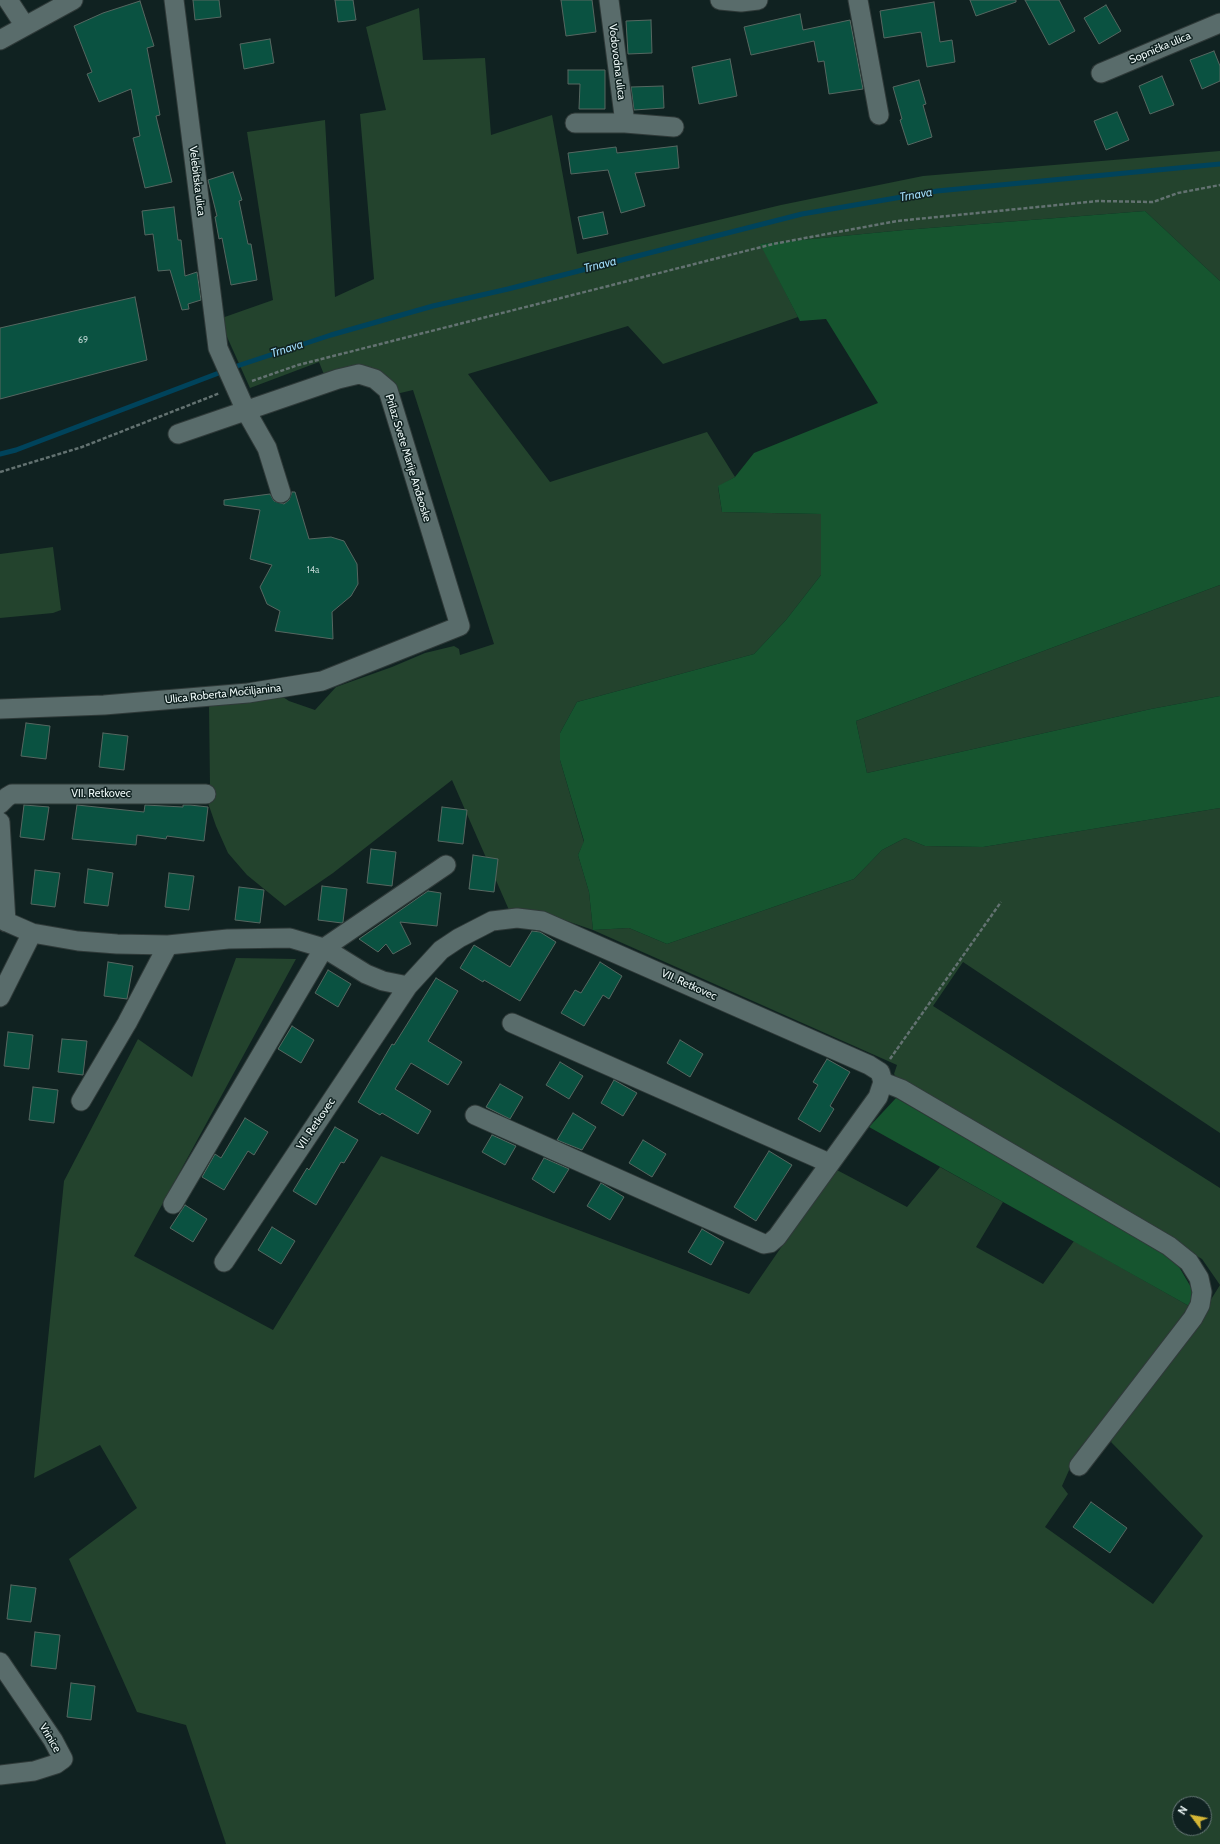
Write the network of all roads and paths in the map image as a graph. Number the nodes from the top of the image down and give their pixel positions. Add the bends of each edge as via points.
1 (8, 0) edge
2 (72, 0) edge
3 (174, 0) edge
4 (609, 0) edge
5 (720, 0) edge
6 (758, 0) edge
7 (858, 0) edge
8 (1220, 23) edge
9 (25, 26) junction
10 (0, 40) edge
11 (1101, 72) dead end
12 (879, 115) dead end
13 (575, 123) dead end
14 (625, 123) junction
15 (674, 127) dead end
16 (1220, 185) edge
17 (233, 384) junction
18 (246, 411) junction
19 (178, 434) dead end
20 (0, 472) edge
21 (281, 493) dead end
22 (460, 626) joint
23 (0, 709) edge
24 (206, 794) dead end
25 (0, 804) edge
26 (0, 822) edge
27 (446, 865) dead end
28 (1001, 902) dead end
29 (3, 920) edge
30 (32, 933) junction
31 (168, 945) junction
32 (324, 948) junction
33 (408, 986) junction
34 (0, 997) edge
35 (512, 1023) dead end
36 (882, 1077) junction
37 (81, 1101) dead end
38 (475, 1115) dead end
39 (829, 1163) junction
40 (173, 1204) dead end
41 (224, 1262) dead end
42 (1079, 1466) dead end
43 (0, 1662) edge
44 (0, 1775) edge

1 - 9 street
2 - 9 street
3 - 17 street, Velebitska ulica via 217,340
4 - 14 street, Vodovodna ulica
5 - 6 street
7 - 12 street
8 - 11 street, Sopnička ulica
9 - 10 street
13 - 14 street
14 - 15 street
16 - 17 path via 1178,193 1153,202 1098,201 897,221 773,244 298,365
17 - 18 street
17 - 20 path via 82,448
18 - 19 street, Prilaz Svete Marije Anđeoske
18 - 21 street via 267,448
18 - 22 street, Prilaz Svete Marije Anđeoske via 359,374 375,379 388,390
22 - 23 street, Ulica Roberta Močiljanina via 322,681 248,693 104,705
24 - 25 street, VII. Retkovec via 12,794
26 - 29 street
27 - 32 street
28 - 36 path
29 - 30 street
30 - 31 street via 78,941
30 - 34 street
31 - 32 street via 228,939 290,938
31 - 37 street
32 - 33 street via 366,974 383,981
32 - 40 street
33 - 36 street, VII. Retkovec via 441,950 492,921 517,918 542,921 870,1064
33 - 41 street, VII. Retkovec
35 - 39 street
36 - 39 street via 878,1097
36 - 42 street, VII. Retkovec via 1169,1246 1189,1262 1199,1278 1202,1292 1200,1306 1193,1318
38 - 39 street via 764,1244 777,1237
43 - 44 street, Vrinice via 63,1759 34,1771

